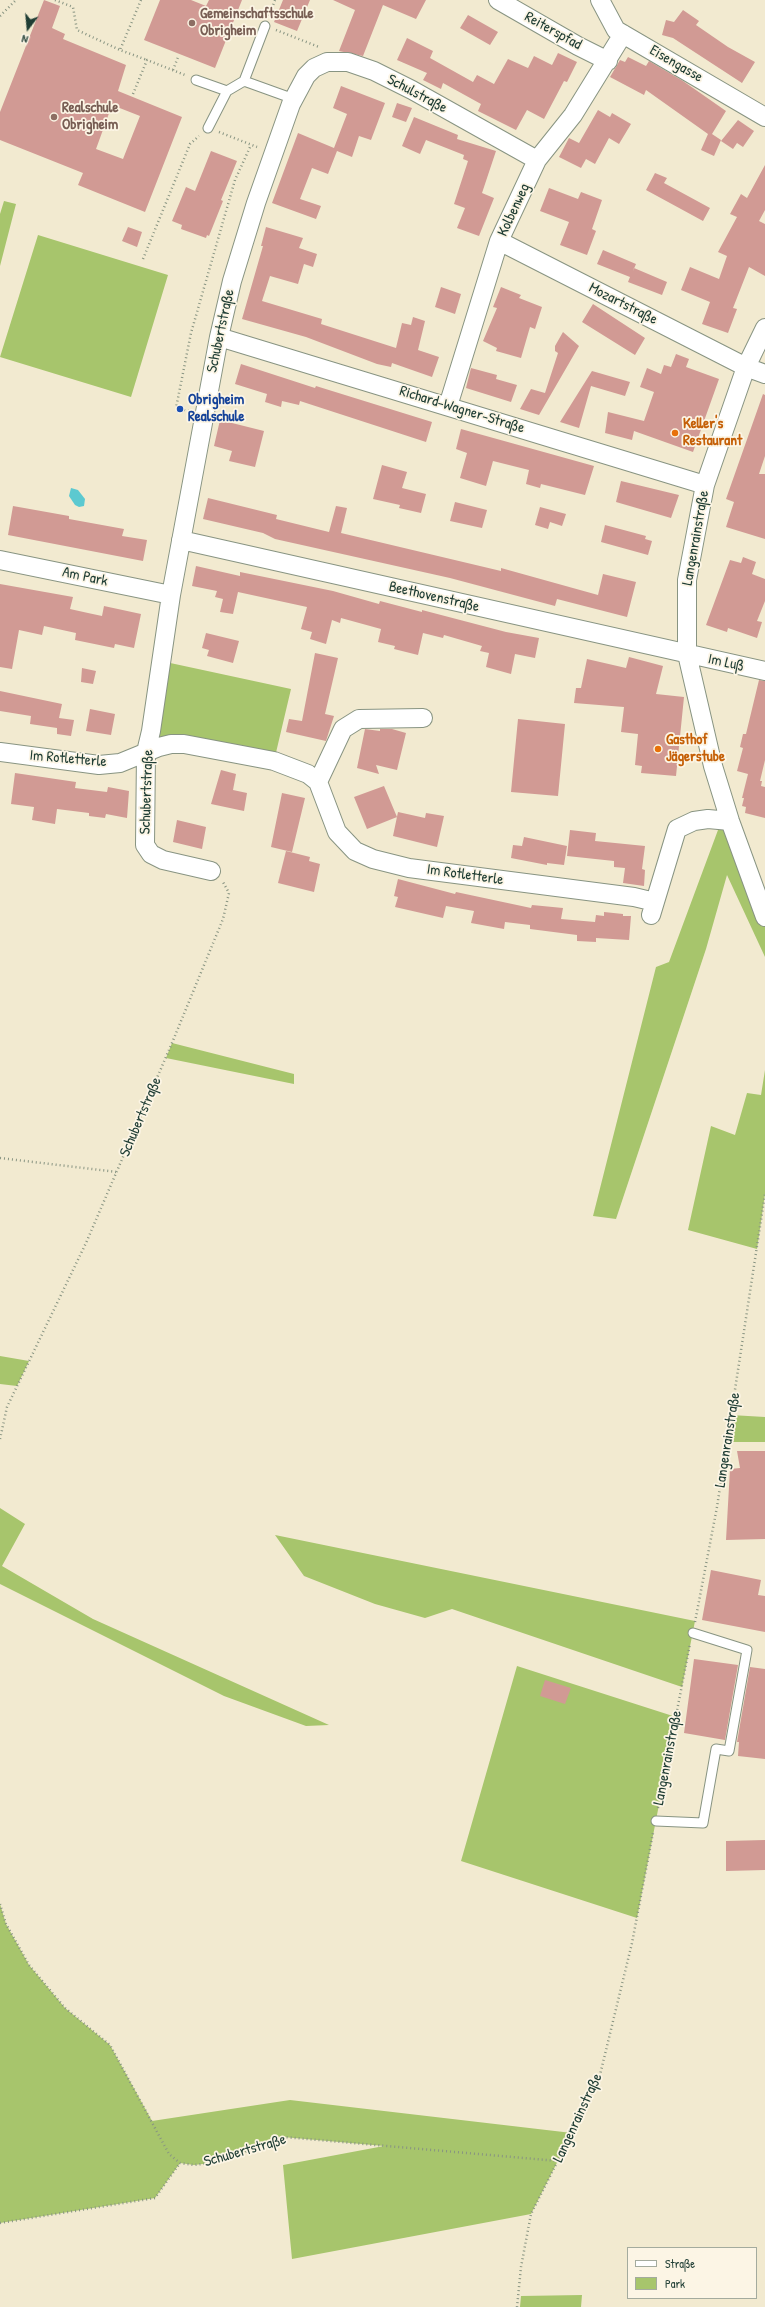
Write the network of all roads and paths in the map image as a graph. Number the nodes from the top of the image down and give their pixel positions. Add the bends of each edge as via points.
1 (16, 0) edge
2 (55, 0) edge
3 (141, 0) edge
4 (275, 0) edge
5 (498, 0) edge
6 (600, 0) edge
7 (0, 16) edge
8 (264, 26) junction
9 (623, 34) junction
10 (120, 50) junction
11 (178, 57) dead end
12 (147, 60) junction
13 (339, 60) junction
14 (608, 60) junction
15 (172, 70) junction
16 (196, 80) joint
17 (244, 81) junction
18 (227, 91) junction
19 (297, 93) junction
20 (133, 94) dead end
21 (765, 117) edge
22 (208, 128) junction
23 (251, 145) junction
24 (273, 154) junction
25 (537, 160) junction
26 (499, 241) junction
27 (143, 259) dead end
28 (765, 328) edge
29 (219, 337) junction
30 (746, 367) junction
31 (765, 374) edge
32 (448, 406) junction
33 (204, 414) junction
34 (705, 485) junction
35 (181, 540) junction
36 (0, 560) edge
37 (171, 595) junction
38 (687, 654) junction
39 (765, 671) edge
40 (423, 718) dead end
41 (0, 752) edge
42 (146, 752) junction
43 (318, 782) junction
44 (730, 821) junction
45 (211, 871) joint
46 (765, 917) edge
47 (0, 1158) edge
48 (117, 1172) junction
49 (765, 1194) edge
50 (0, 1439) edge
51 (693, 1633) junction
52 (656, 1821) junction
53 (0, 1904) edge
54 (558, 2161) junction
55 (180, 2163) junction
56 (0, 2223) edge
57 (517, 2307) edge

1 - 7 path
2 - 10 path via 73,7 77,30
3 - 10 path
4 - 8 path
5 - 14 street, Reiterspfad via 578,46
6 - 9 street, Eisengasse via 616,30
8 - 13 path via 333,52
8 - 17 lane
9 - 14 street, Kolbenweg
9 - 21 street, Eisengasse
10 - 12 path
11 - 15 path
12 - 15 path
12 - 20 path
13 - 19 street via 314,68 306,76
13 - 25 street, Schulstraße via 374,71 412,90
14 - 25 street, Kolbenweg via 573,115
15 - 16 path
16 - 18 lane
17 - 18 lane
17 - 19 lane
18 - 22 lane
19 - 24 street, Schubertstraße
22 - 23 path
22 - 27 path via 190,144
23 - 24 path
23 - 33 path via 235,180 208,269 191,333 176,408
24 - 29 street, Schubertstraße via 232,281
25 - 26 street, Kolbenweg
26 - 30 street, Mozartstraße
26 - 32 street, Kolbenweg
28 - 30 street, Langenrainstraße
29 - 32 street, Richard-Wagner-Straße
29 - 33 street, Schubertstraße
30 - 31 street, Mozartstraße
30 - 34 street, Langenrainstraße
32 - 34 street, Richard-Wagner-Straße
33 - 35 street, Schubertstraße
34 - 38 street, Langenrainstraße via 687,580
35 - 37 street, Schubertstraße
35 - 38 street, Beethovenstraße
36 - 37 street, Am Park
37 - 42 street, Schubertstraße
38 - 39 street, Im Luß
38 - 44 street, Langenrainstraße via 713,766
40 - 43 street via 359,719 343,729
41 - 42 street, Im Rotletterle via 99,765 120,763
42 - 43 street, Im Rotletterle via 171,744 227,751 294,767
42 - 45 street, Schubertstraße via 145,845 152,854 162,860
43 - 44 street, Im Rotletterle via 337,832 354,851 373,859 409,868 634,898 653,908 677,829 694,821
44 - 46 street, Langenrainstraße
45 - 48 path, Schubertstraße via 219,876 229,893 228,903
47 - 48 path
48 - 50 path, Schubertstraße via 86,1243 7,1407
49 - 51 path, Langenrainstraße via 717,1507
51 - 52 path, Langenrainstraße
51 - 52 lane via 747,1650 729,1751 716,1749 703,1823
52 - 54 path, Langenrainstraße via 632,1943 599,2079
53 - 55 path via 6,1924 29,1965 65,2008 110,2045 169,2154
54 - 55 path, Schubertstraße via 284,2137 219,2162 194,2165
54 - 57 path, Langenrainstraße via 531,2214
55 - 56 path via 155,2198

